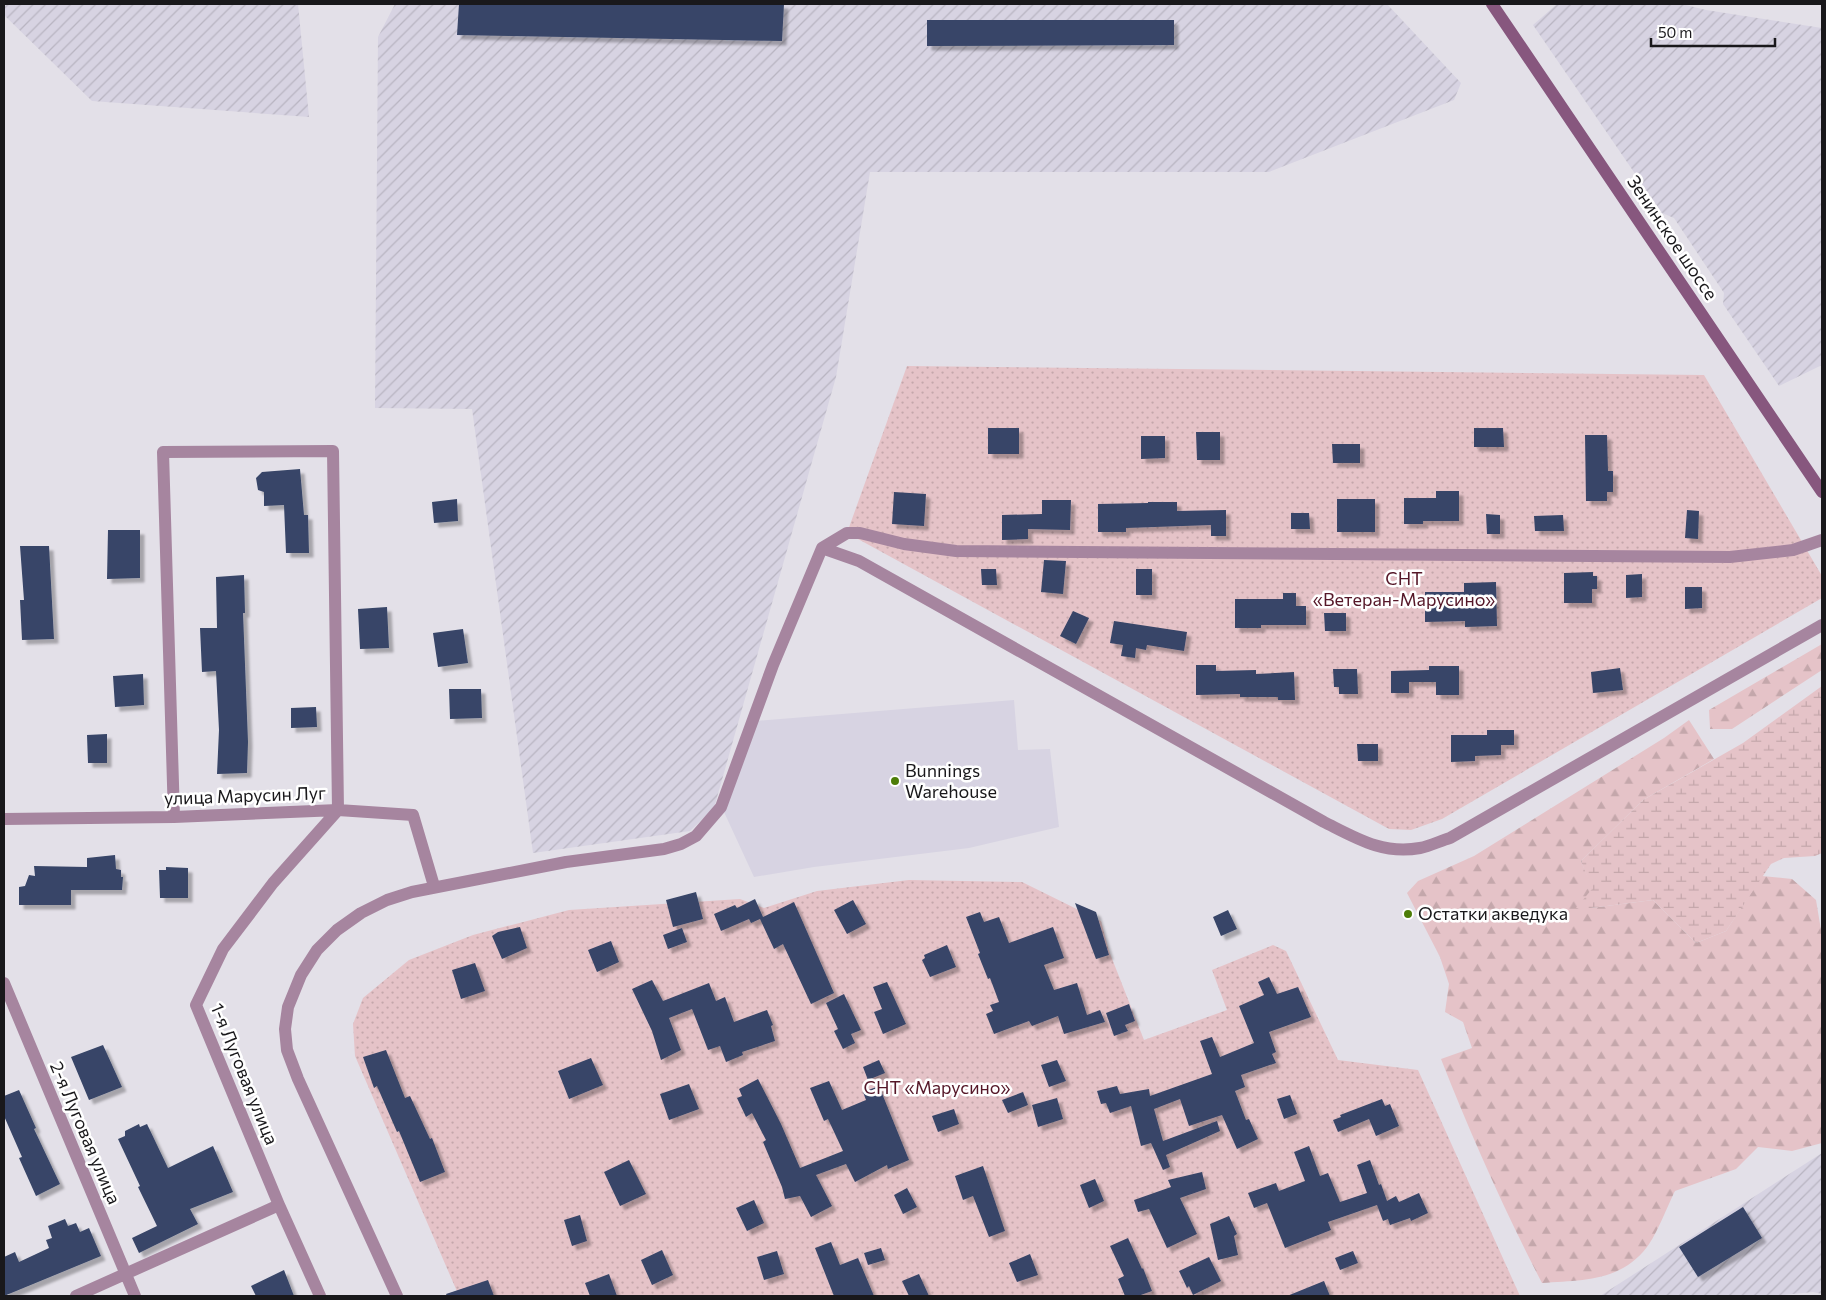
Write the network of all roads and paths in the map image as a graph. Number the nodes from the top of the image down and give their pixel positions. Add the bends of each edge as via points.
1 (1492, 4) edge
2 (1822, 492) edge
3 (1822, 540) edge
4 (822, 548) junction
5 (1822, 625) edge
6 (338, 810) junction
7 (174, 817) junction
8 (4, 819) edge
9 (434, 886) junction
10 (4, 983) edge
11 (279, 1205) junction
12 (126, 1275) junction
13 (76, 1296) edge
14 (135, 1296) edge
15 (320, 1296) edge
16 (397, 1296) edge

1 - 2 main road, Зенинское шоссе
3 - 4 street via 1793,550 1730,557 956,551 904,544 860,533 847,533
4 - 5 street via 860,562 1338,829 1373,846 1400,850 1422,848 1450,838
4 - 9 street via 721,807 696,836 664,849 566,862
6 - 7 street, улица Марусин Луг
6 - 7 street via 333,450 163,452
6 - 9 street, улица Марусин Луг via 413,816
6 - 11 street, 1-я Луговая улица via 274,883 223,949 196,1005
7 - 8 street, улица Марусин Луг
9 - 16 street via 387,900 337,930 317,950 302,975 288,1007 285,1029 287,1050 298,1079
10 - 12 street, 2-я Луговая улица
11 - 12 street
11 - 15 street, 1-я Луговая улица
12 - 13 street
12 - 14 street, 2-я Луговая улица

